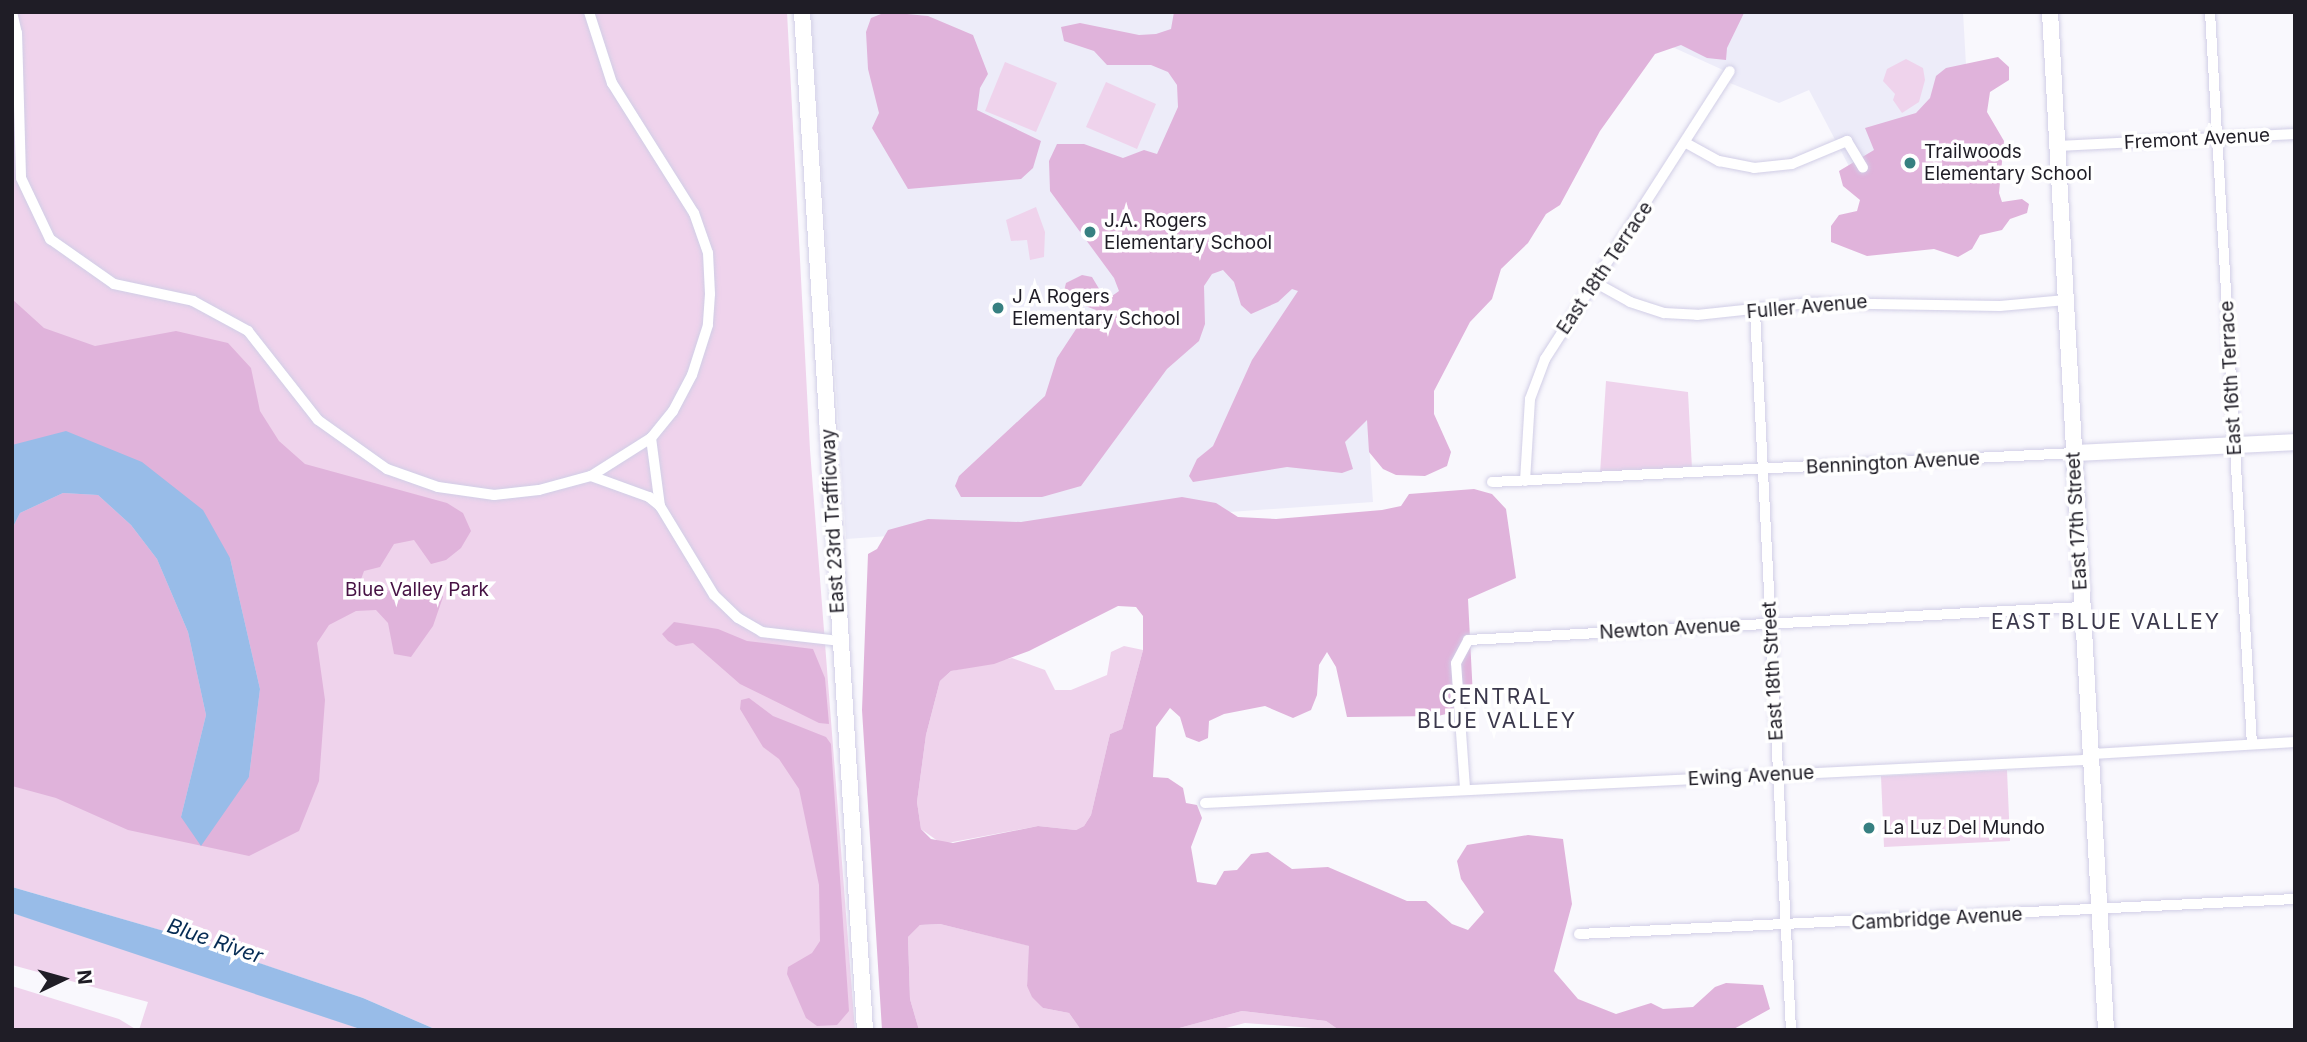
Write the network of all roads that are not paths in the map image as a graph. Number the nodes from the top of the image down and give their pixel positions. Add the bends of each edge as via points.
1 (12, 12) edge
2 (589, 12) edge
3 (802, 12) edge
4 (2050, 12) edge
5 (2210, 12) edge
6 (1730, 71) dead end
7 (2295, 134) edge
8 (2217, 138) junction
9 (1686, 144) junction
10 (2058, 146) junction
11 (1863, 168) dead end
12 (1597, 283) junction
13 (2066, 300) junction
14 (1755, 312) junction
15 (651, 438) junction
16 (2295, 442) edge
17 (2234, 444) junction
18 (2074, 453) junction
19 (1762, 469) junction
20 (591, 476) junction
21 (1525, 481) junction
22 (1492, 482) dead end
23 (660, 506) junction
24 (2082, 607) junction
25 (1770, 623) junction
26 (840, 641) junction
27 (2295, 742) edge
28 (2252, 744) junction
29 (2089, 757) junction
30 (1779, 775) junction
31 (1465, 788) junction
32 (1205, 803) dead end
33 (2295, 898) edge
34 (2098, 911) junction
35 (1786, 927) junction
36 (1579, 934) dead end
37 (865, 1030) edge
38 (1791, 1030) edge
39 (2106, 1030) edge

1 - 20 street via 17,33 21,178 50,239 114,284 193,301 248,331 318,419 387,469 438,487 494,495 539,491
2 - 15 street via 612,83 694,213 708,253 708,325 692,375
3 - 26 street, East 23rd Trafficway
4 - 10 street, East 17th Street
5 - 8 street, East 16th Terrace
6 - 9 street, East 18th Terrace
7 - 8 street, Fremont Avenue
8 - 10 street, Fremont Avenue
8 - 17 street, East 16th Terrace
9 - 11 street via 1719,161 1754,167 1792,164 1847,141
9 - 12 street, East 18th Terrace
10 - 13 street, East 17th Street
12 - 14 street, Fuller Avenue via 1630,302 1664,313
12 - 21 street, East 18th Terrace via 1545,359 1530,399
13 - 14 street, Fuller Avenue via 2000,306 1810,303
13 - 18 street, East 17th Street
14 - 19 street, East 18th Street
15 - 20 street
15 - 23 street
16 - 17 street, Bennington Avenue
17 - 18 street, Bennington Avenue
17 - 28 street, East 16th Terrace
18 - 19 street, Bennington Avenue
18 - 24 street, East 17th Street
19 - 21 street, Bennington Avenue
19 - 25 street, East 18th Street
20 - 23 street via 649,497
21 - 22 street, Bennington Avenue
23 - 26 street via 714,595 738,618 762,632
24 - 25 street, Newton Avenue
24 - 29 street, East 17th Street
25 - 30 street, East 18th Street
25 - 31 street, Newton Avenue via 1468,640 1457,663
26 - 37 street, East 23rd Trafficway
27 - 28 street, Ewing Avenue
28 - 29 street, Ewing Avenue
29 - 30 street, Ewing Avenue
29 - 34 street, East 17th Street
30 - 31 street, Ewing Avenue
30 - 35 street, East 18th Street
31 - 32 street, Ewing Avenue
33 - 34 street, Cambridge Avenue
34 - 35 street, Cambridge Avenue
34 - 39 street, East 17th Street
35 - 36 street, Cambridge Avenue
35 - 38 street, East 18th Street

